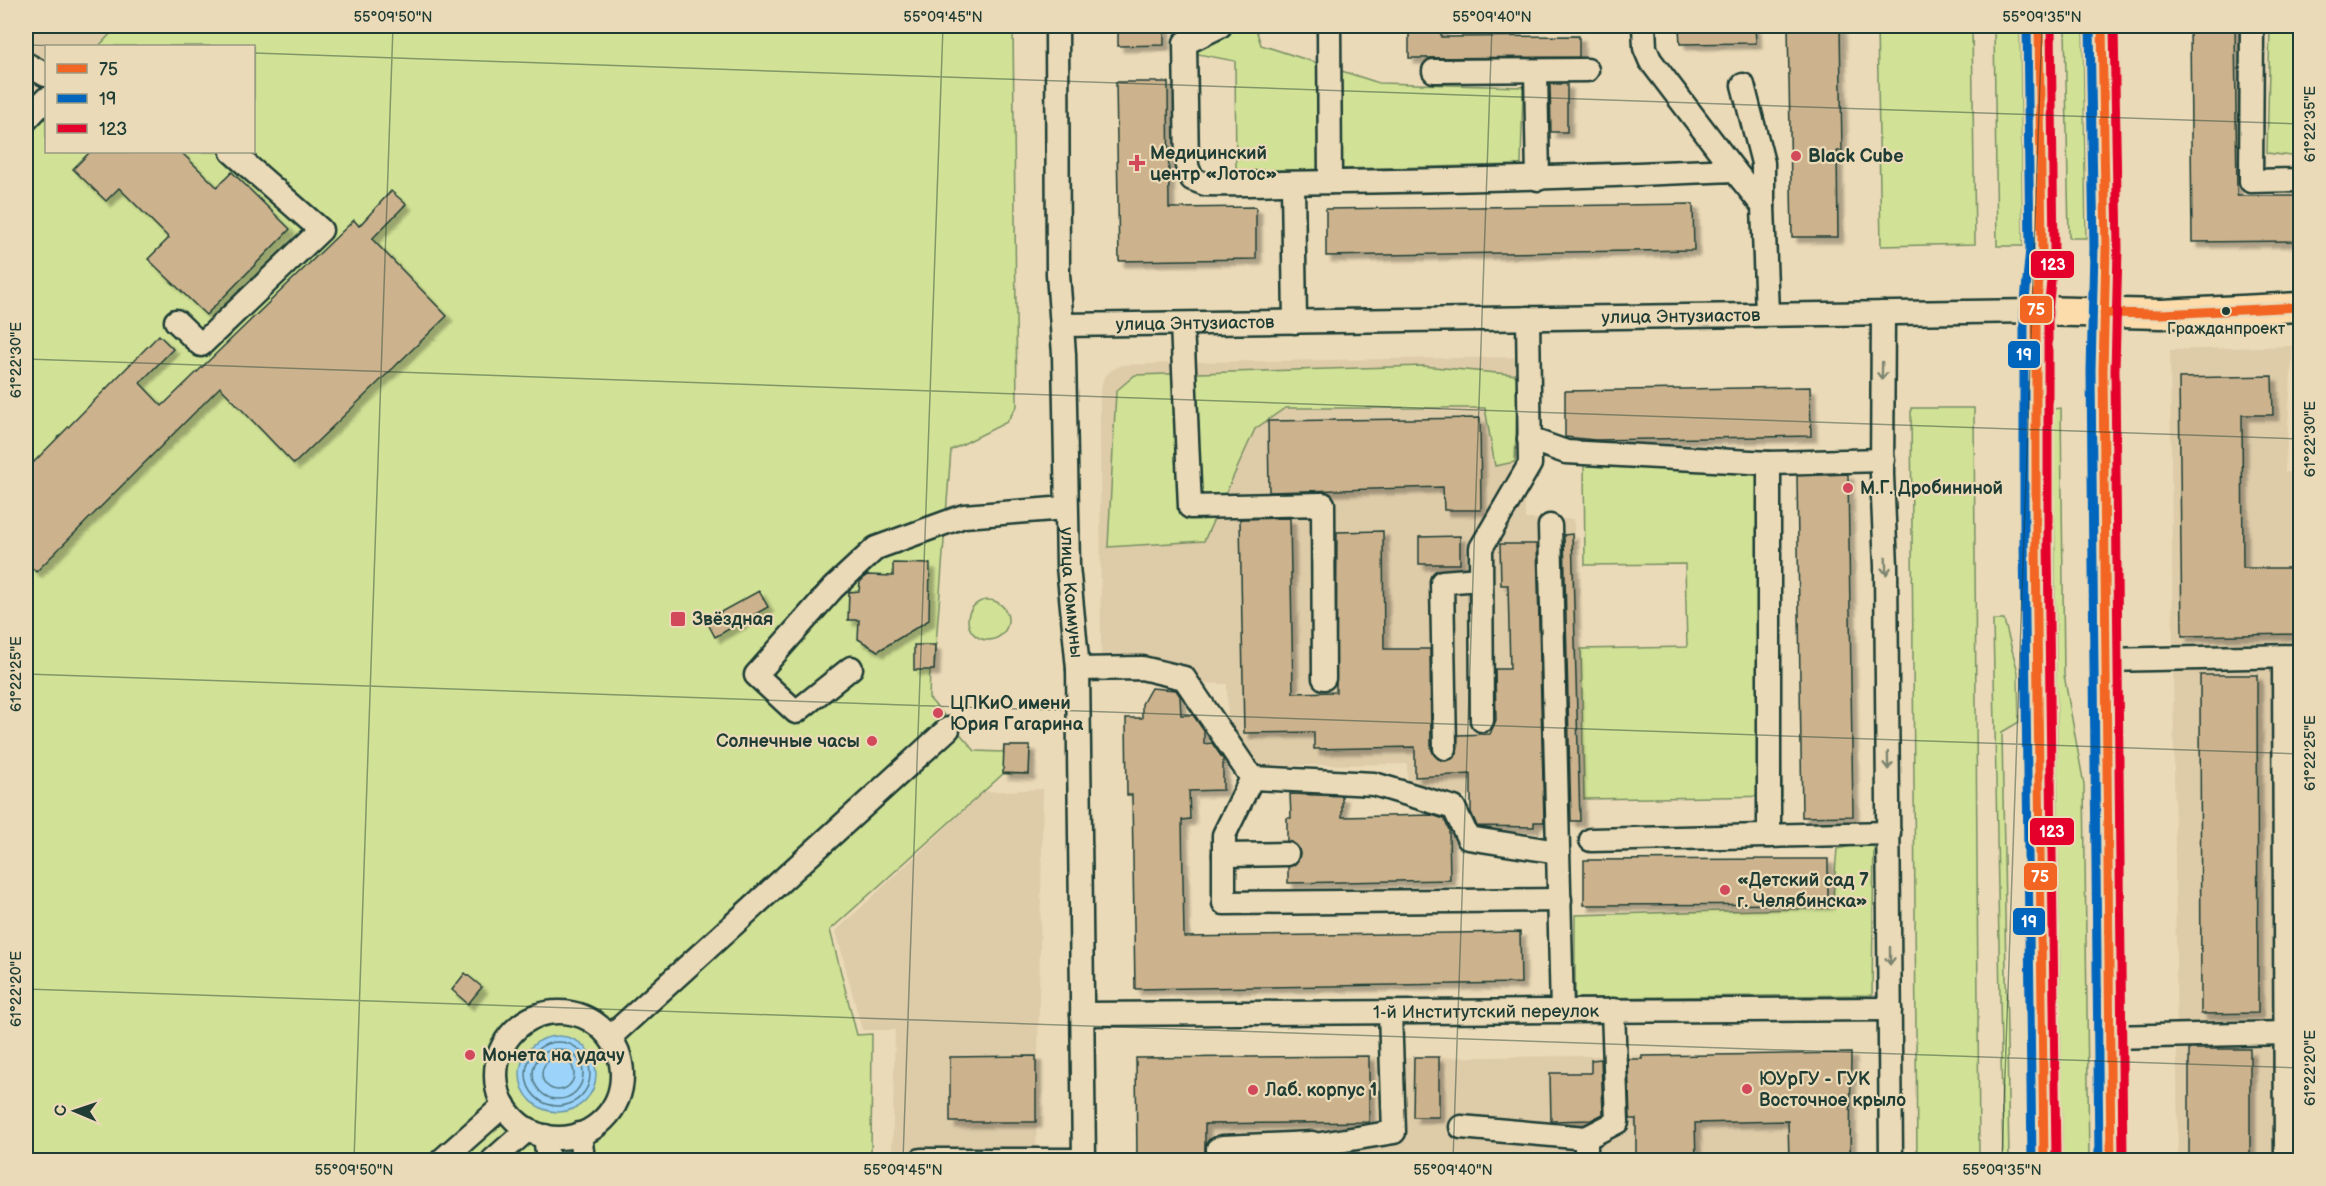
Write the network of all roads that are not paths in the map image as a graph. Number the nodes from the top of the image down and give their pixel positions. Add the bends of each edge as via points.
1 (1057, 26) edge
2 (1220, 26) edge
3 (1329, 26) edge
4 (1644, 26) edge
5 (2039, 26) edge
6 (2102, 26) edge
7 (2252, 26) edge
8 (26, 64) edge
9 (1587, 70) dead end
10 (1434, 71) dead end
11 (1536, 71) junction
12 (45, 74) edge
13 (1743, 85) dead end
14 (45, 100) edge
15 (26, 120) edge
16 (233, 153) edge
17 (1734, 170) junction
18 (1538, 178) junction
19 (2301, 180) edge
20 (1330, 182) junction
21 (1293, 184) junction
22 (1763, 206) junction
23 (2301, 307) edge
24 (2036, 311) junction
25 (1883, 313) junction
26 (2104, 313) junction
27 (1767, 314) junction
28 (1528, 318) junction
29 (176, 321) dead end
30 (1295, 322) junction
31 (1182, 324) junction
32 (1062, 325) junction
33 (1529, 438) junction
34 (1883, 460) junction
35 (1769, 462) junction
36 (1066, 508) junction
37 (1550, 526) dead end
38 (1480, 579) junction
39 (2292, 657) edge
40 (2106, 660) junction
41 (851, 668) dead end
42 (1078, 669) junction
43 (1324, 678) dead end
44 (2293, 713) edge
45 (1482, 720) dead end
46 (948, 729) dead end
47 (1444, 748) dead end
48 (1252, 778) junction
49 (1889, 833) junction
50 (1769, 836) junction
51 (1591, 840) dead end
52 (1558, 852) junction
53 (1287, 854) dead end
54 (1224, 855) junction
55 (1560, 900) junction
56 (1890, 1009) junction
57 (1613, 1010) junction
58 (1562, 1011) junction
59 (1390, 1012) junction
60 (1082, 1014) junction
61 (2294, 1036) edge
62 (610, 1037) junction
63 (2110, 1037) junction
64 (504, 1105) junction
65 (1461, 1127) dead end
66 (536, 1133) junction
67 (580, 1134) junction
68 (1586, 1138) junction
69 (1315, 1153) edge
70 (921, 1160) edge
71 (1084, 1160) edge
72 (442, 1161) edge
73 (493, 1161) edge
74 (548, 1161) edge
75 (583, 1161) edge
76 (1218, 1161) edge
77 (1586, 1161) edge
78 (1891, 1161) edge
79 (2044, 1161) edge
80 (2111, 1161) edge
81 (2286, 1161) edge

1 - 32 street, улица Коммуны via 1058,274
2 - 21 street via 1185,44 1187,166 1192,179 1205,184
3 - 20 street
4 - 17 street via 1650,60
5 - 24 main road via 2042,250
6 - 26 main road
7 - 19 street via 2250,181
8 - 12 street
9 - 11 street
10 - 11 street
11 - 18 street
13 - 22 street via 1763,163
14 - 15 street
16 - 29 street via 321,230 201,345
17 - 18 street
17 - 22 street
18 - 20 street
20 - 21 street
21 - 30 street
22 - 27 street
23 - 26 main road, улица Энтузиастов
24 - 25 street, улица Энтузиастов
24 - 26 main road, улица Энтузиастов
24 - 79 main road
25 - 27 street, улица Энтузиастов
25 -> 34 street
26 - 40 main road
27 - 28 street, улица Энтузиастов
28 - 30 street, улица Энтузиастов
28 - 33 street
30 - 31 street, улица Энтузиастов
31 - 32 street, улица Энтузиастов
31 - 43 street via 1190,507 1323,504
32 - 36 street, улица Коммуны
33 - 35 street via 1566,452
33 - 38 street via 1530,464 1481,549
34 - 35 street
34 -> 49 street
35 - 50 street
36 - 41 street via 964,516 876,548 832,588 756,675 796,712
36 - 42 street, улица Коммуны
37 - 52 street
38 - 45 street
38 - 47 street via 1442,582
39 - 40 street
39 - 44 street
40 - 63 main road
42 - 48 street via 1142,668 1184,678
42 - 60 street, улица Коммуны
44 - 61 street
46 - 62 street
48 - 52 street via 1374,784 1454,808 1468,838
48 - 54 street via 1224,835
49 - 50 street
49 -> 56 street
50 - 51 street
52 - 55 street
53 - 54 street
54 - 55 street via 1224,903
55 - 58 street
56 - 57 street, 1-й Институтский переулок
56 - 78 street
57 - 58 street, 1-й Институтский переулок
57 - 68 street via 1617,1122
58 - 59 street, 1-й Институтский переулок
59 - 60 street, 1-й Институтский переулок
59 - 69 street via 1394,1132
60 - 71 street, улица Коммуны
61 - 63 street
61 - 81 street
62 - 64 street via 595,1023 576,1014 555,1012 535,1017 517,1028 504,1044 497,1064 497,1085
62 - 67 street via 619,1055 622,1074 619,1094 597,1125
63 - 80 main road
64 - 66 street via 514,1119
64 - 72 street
65 - 68 street
66 - 67 street via 562,1138
66 - 73 street
66 - 74 street
67 - 75 street
68 - 77 street
69 - 76 street via 1312,1143 1223,1146 1218,1149
70 - 71 street

